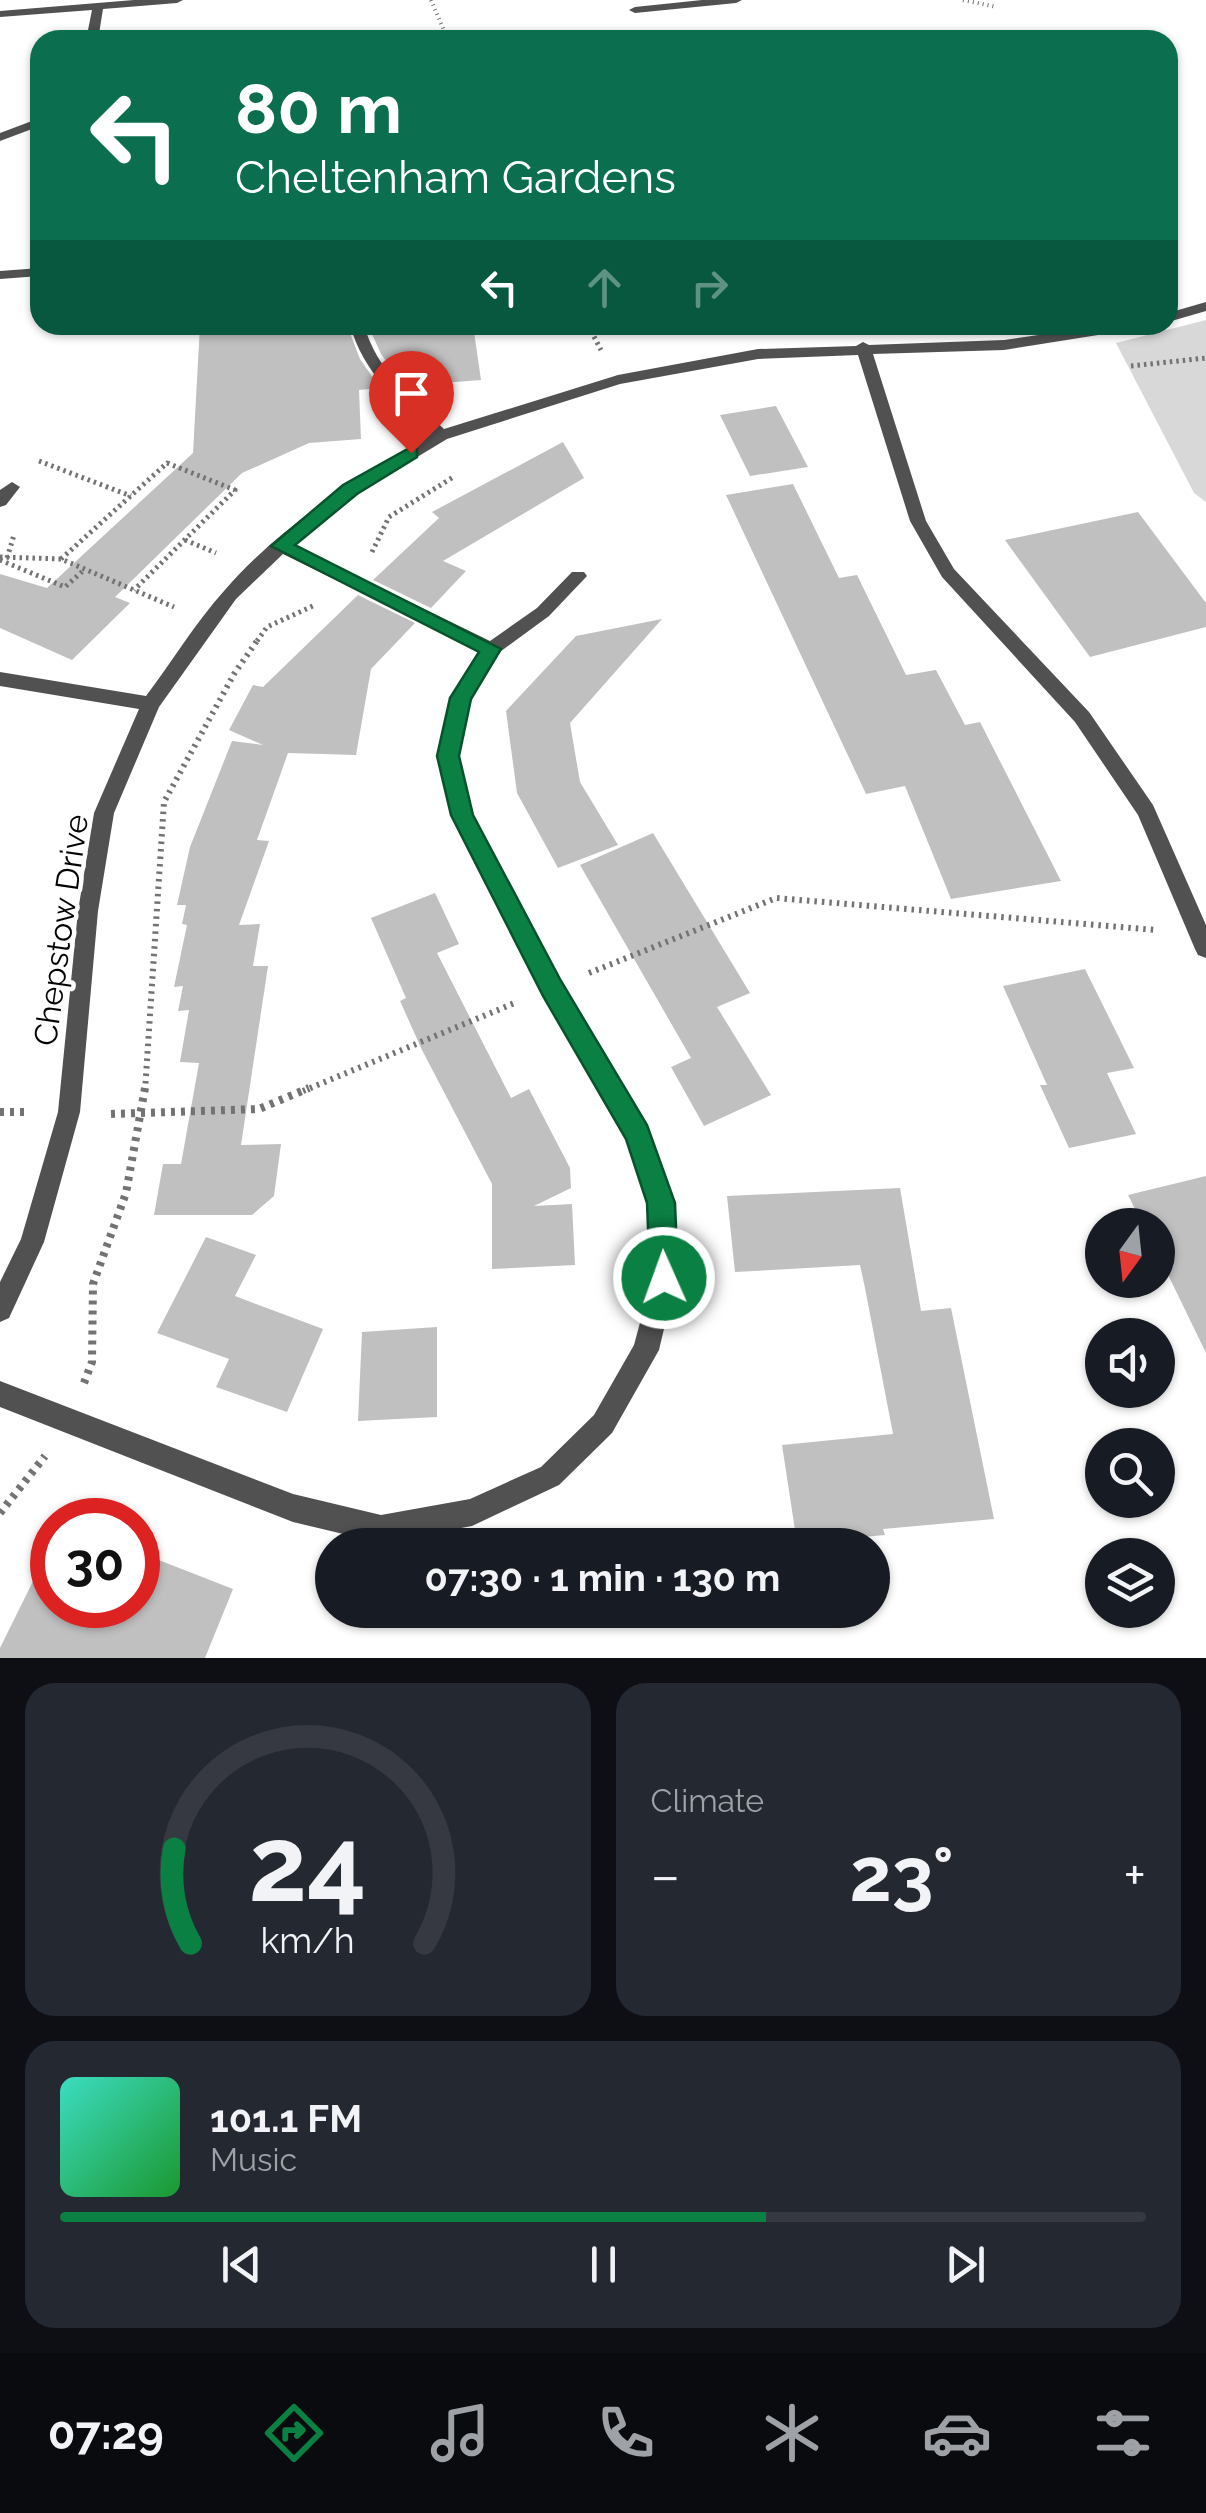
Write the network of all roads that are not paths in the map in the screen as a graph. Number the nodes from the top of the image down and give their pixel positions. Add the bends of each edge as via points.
1 (177, 0) edge
2 (736, 0) edge
3 (98, 8) junction
4 (635, 10) dead end
5 (0, 14) edge
6 (94, 30) edge
7 (30, 126) edge
8 (0, 136) edge
9 (30, 273) edge
10 (0, 275) edge
11 (1206, 306) edge
12 (1178, 315) edge
13 (359, 335) edge
14 (1059, 335) edge
15 (863, 347) junction
16 (442, 435) junction
17 (12, 487) dead end
18 (0, 501) edge
19 (281, 546) junction
20 (578, 576) dead end
21 (491, 649) junction
22 (0, 680) edge
23 (151, 704) junction
24 (1206, 948) edge
25 (0, 1309) edge
26 (0, 1394) edge

1 - 3 street
2 - 4 street
3 - 5 street
3 - 6 street
7 - 8 street
9 - 10 street
11 - 12 street
13 - 16 street via 376,372
14 - 15 street, Chepstow Drive via 1004,345
15 - 16 street, Chepstow Drive via 758,354 618,380
15 - 24 street via 918,521 948,573 1082,717 1146,811
16 - 19 street, Chepstow Drive via 350,490
17 - 18 street
19 - 21 street
19 - 23 street, Chepstow Drive via 230,596
20 - 21 street via 543,612
21 - 26 street via 460,698 448,756 462,815 637,1134 661,1203 664,1278 646,1350 603,1424 550,1476 472,1512 381,1529 293,1508
22 - 23 street
23 - 25 street, Chepstow Drive via 104,813 69,1112 32,1242

